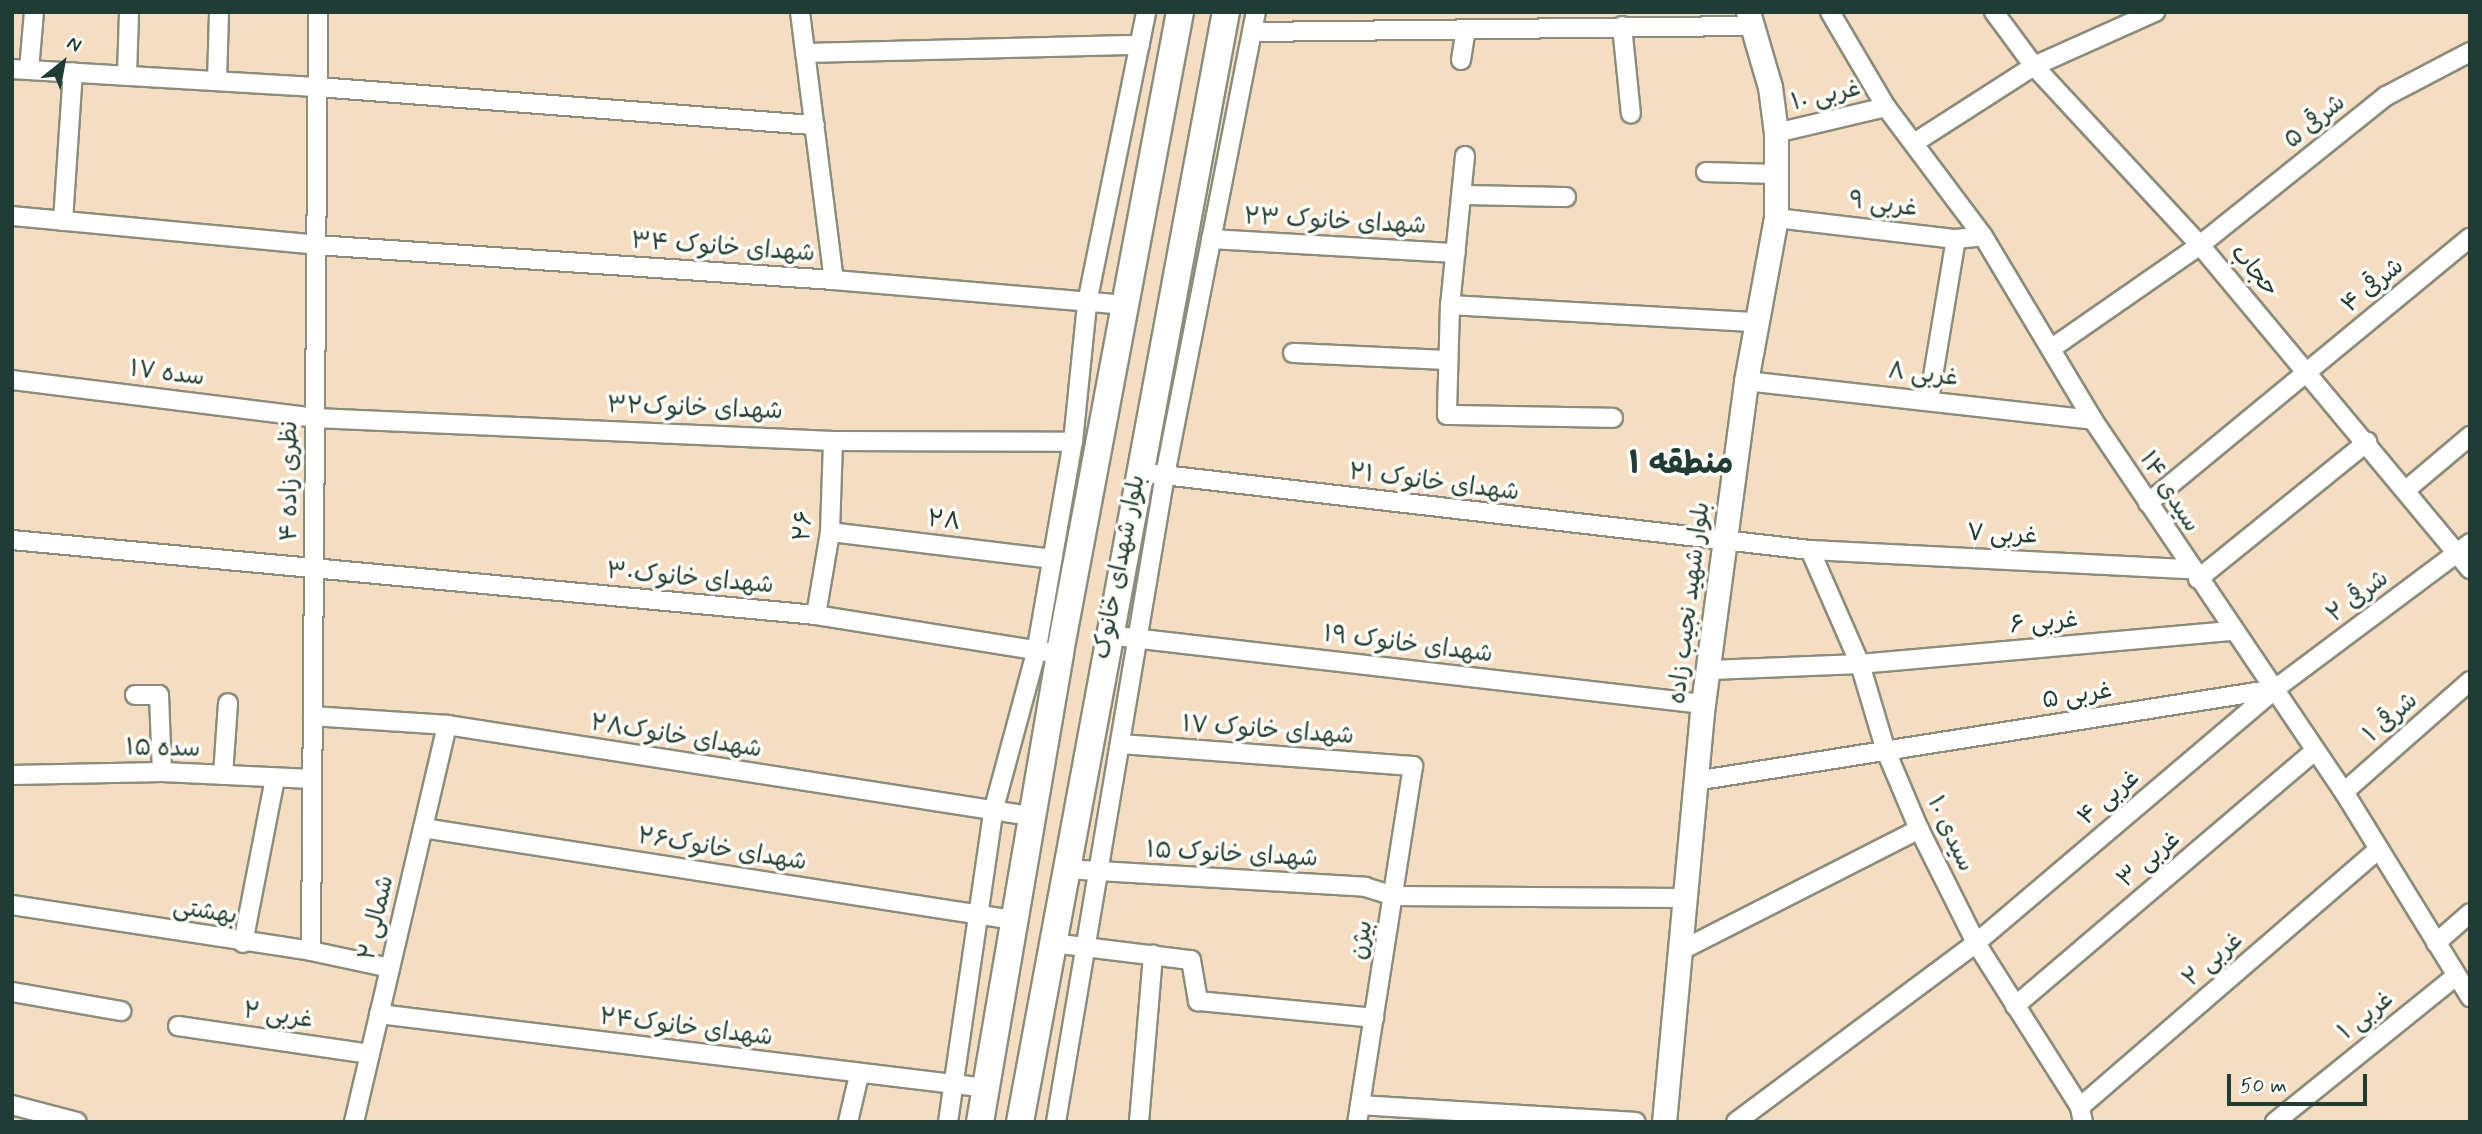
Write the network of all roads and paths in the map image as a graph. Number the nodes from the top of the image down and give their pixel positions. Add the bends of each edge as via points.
1 (34, 12) edge
2 (129, 12) edge
3 (219, 12) edge
4 (318, 12) edge
5 (800, 12) edge
6 (1146, 12) edge
7 (1180, 12) edge
8 (1226, 12) edge
9 (1256, 12) edge
10 (1830, 12) edge
11 (1994, 12) edge
12 (2155, 12) edge
13 (1750, 19) edge
14 (1622, 26) junction
15 (1466, 29) junction
16 (1253, 32) junction
17 (1140, 45) junction
18 (2470, 52) edge
19 (805, 53) junction
20 (1461, 60) dead end
21 (2034, 66) junction
22 (21, 70) edge
23 (73, 72) junction
24 (127, 76) junction
25 (217, 81) junction
26 (318, 87) junction
27 (1886, 107) junction
28 (1631, 114) dead end
29 (814, 125) junction
30 (1205, 128) junction
31 (1776, 133) junction
32 (1232, 134) junction
33 (1914, 143) junction
34 (1465, 156) dead end
35 (1706, 172) dead end
36 (1775, 174) junction
37 (1462, 195) junction
38 (1566, 197) dead end
39 (12, 216) edge
40 (1776, 218) junction
41 (63, 221) junction
42 (1983, 236) junction
43 (2470, 238) edge
44 (1212, 239) junction
45 (1956, 239) junction
46 (316, 245) junction
47 (2200, 245) junction
48 (1456, 253) junction
49 (834, 280) junction
50 (1087, 303) junction
51 (1450, 304) junction
52 (1126, 305) junction
53 (1757, 322) junction
54 (2052, 348) junction
55 (1293, 353) dead end
56 (1448, 360) junction
57 (1159, 367) junction
58 (1186, 371) junction
59 (2308, 372) junction
60 (12, 380) edge
61 (1746, 381) junction
62 (1929, 400) junction
63 (315, 418) junction
64 (1613, 418) dead end
65 (2093, 420) junction
66 (2470, 436) edge
67 (833, 441) junction
68 (1073, 442) junction
69 (2367, 442) junction
70 (1138, 472) junction
71 (1166, 475) junction
72 (2406, 490) junction
73 (2148, 503) junction
74 (830, 532) junction
75 (12, 540) edge
76 (1724, 541) junction
77 (2463, 548) edge
78 (1810, 550) junction
79 (1052, 559) junction
80 (314, 568) junction
81 (2470, 569) edge
82 (2195, 574) junction
83 (816, 615) junction
84 (2233, 631) junction
85 (1107, 635) junction
86 (1139, 638) junction
87 (1048, 652) junction
88 (1860, 664) junction
89 (1711, 670) junction
90 (2470, 681) edge
91 (2275, 689) junction
92 (135, 695) dead end
93 (228, 703) dead end
94 (1703, 704) junction
95 (313, 716) junction
96 (447, 725) junction
97 (1120, 744) junction
98 (1886, 751) junction
99 (2315, 751) junction
100 (1413, 766) joint
101 (162, 772) junction
102 (12, 775) edge
103 (223, 775) junction
104 (275, 778) junction
105 (312, 779) junction
106 (1695, 781) junction
107 (2344, 792) junction
108 (993, 812) junction
109 (1031, 816) junction
110 (423, 828) junction
111 (1919, 829) junction
112 (2379, 849) junction
113 (1066, 869) junction
114 (1098, 873) junction
115 (1395, 896) junction
116 (1682, 898) junction
117 (12, 905) edge
118 (2470, 913) edge
119 (980, 916) junction
120 (1013, 920) junction
121 (243, 943) junction
122 (1052, 943) junction
123 (1976, 943) junction
124 (2436, 943) junction
125 (1086, 947) junction
126 (311, 951) junction
127 (1678, 952) junction
128 (1153, 955) junction
129 (390, 968) junction
130 (2456, 976) junction
131 (12, 992) edge
132 (2470, 997) edge
133 (2015, 1006) junction
134 (121, 1011) dead end
135 (379, 1014) junction
136 (1374, 1018) junction
137 (178, 1026) dead end
138 (370, 1054) junction
139 (859, 1075) junction
140 (953, 1087) junction
141 (986, 1088) junction
142 (12, 1105) edge
143 (1359, 1113) edge
144 (2081, 1115) edge
145 (77, 1122) edge
146 (354, 1122) edge
147 (848, 1122) edge
148 (948, 1122) edge
149 (980, 1122) edge
150 (1020, 1122) edge
151 (1056, 1122) edge
152 (1139, 1122) edge
153 (1635, 1122) edge
154 (1664, 1122) edge
155 (1736, 1122) edge
156 (2275, 1122) edge

1 - 22 street
2 - 24 street
3 - 25 street
4 - 26 street, نظری زاده ۴
5 - 19 street
6 - 17 street
7 - 52 main road, بلوار شهدای خانوک
8 - 30 main road, بلوار شهدای خانوک
9 - 16 street
10 - 27 street, سیدی ۱۴
11 - 21 street, حجاب
12 - 21 street
13 - 14 street
13 - 31 street, بلوار شهید نجیب زاده via 1770,87
14 - 15 street
14 - 28 street
15 - 16 street
15 - 20 street
16 - 32 street
17 - 19 street
17 - 50 street
18 - 47 street, شرقی ۵ via 2386,96
19 - 29 street
21 - 33 street
21 - 47 street, حجاب
22 - 23 street
23 - 24 street
23 - 41 street
24 - 25 street
25 - 26 street
26 - 29 street
26 - 46 street, نظری زاده ۴
27 - 31 street, غربی ۱۰
27 - 33 street, سیدی ۱۴
29 - 49 street
30 - 32 street
30 - 57 main road, بلوار شهدای خانوک
31 - 36 street, بلوار شهید نجیب زاده
32 - 44 street
33 - 42 street, سیدی ۱۴
34 - 37 street
35 - 36 street
36 - 40 street, بلوار شهید نجیب زاده
37 - 38 street
37 - 48 street
39 - 41 street, ۳۴ شهدای خانوک
40 - 45 street, غربی ۹
40 - 53 street, بلوار شهید نجیب زاده
41 - 46 street, ۳۴ شهدای خانوک
42 - 45 street, غربی ۹
42 - 54 street, سیدی ۱۴
43 - 59 street, شرقی ۴
44 - 48 street, شهدای خانوک ۲۳
44 - 58 street
45 - 62 street
46 - 49 street, ۳۴ شهدای خانوک
46 - 63 street, نظری زاده ۴
47 - 54 street, شرقی ۵
47 - 59 street, حجاب
48 - 51 street
49 - 50 street, ۳۴ شهدای خانوک
50 - 52 street, ۳۴ شهدای خانوک
50 - 68 street
51 - 53 street
51 - 56 street
52 - 87 main road, بلوار شهدای خانوک
53 - 61 street, بلوار شهید نجیب زاده
54 - 65 street, سیدی ۱۴
55 - 56 street
56 - 64 street via 1447,415
57 - 58 street
57 - 70 main road, بلوار شهدای خانوک
58 - 71 street
59 - 69 street, حجاب
59 - 73 street, شرقی ۴
60 - 63 street, سده ۱۷
61 - 62 street, غربی ۸
61 - 76 street, بلوار شهید نجیب زاده
62 - 65 street, غربی ۸
63 - 67 street, شهدای خانوک۳۲
63 - 80 street, نظری زاده ۴
65 - 73 street, سیدی ۱۴
66 - 72 street
67 - 68 street, شهدای خانوک۳۲
67 - 74 street, ۲۶
68 - 79 street
69 - 72 street, حجاب
69 - 82 street
70 - 71 street, شهدای خانوک ۲۱
70 - 85 main road, بلوار شهدای خانوک
71 - 76 street, شهدای خانوک ۲۱
71 - 86 street
72 - 77 street, حجاب
73 - 82 street, سیدی ۱۴
74 - 79 street, ۲۸
74 - 83 street, ۲۶
75 - 80 street, شهدای خانوک۳۰
76 - 78 street
76 - 89 street, بلوار شهید نجیب زاده
77 - 81 street, حجاب
77 - 91 street, شرقی ۲
78 - 82 street, غربی ۷
78 - 88 street, سیدی ۱۰
79 - 87 street
80 - 83 street, شهدای خانوک۳۰
80 - 95 street, نظری زاده ۴
82 - 84 street, سیدی ۱۴
83 - 87 street, شهدای خانوک۳۰
84 - 88 street, غربی ۶
84 - 91 street, سیدی ۱۴
85 - 86 street, شهدای خانوک ۱۹
85 - 113 main road, بلوار شهدای خانوک
86 - 94 street, شهدای خانوک ۱۹
86 - 97 street
87 - 108 street
87 - 109 main road, بلوار شهدای خانوک
88 - 89 street
88 - 98 street, سیدی ۱۰
89 - 94 street, بلوار شهید نجیب زاده
90 - 107 street, شرقی ۱
91 - 98 street, غربی ۵
91 - 99 street, سیدی ۱۴
91 - 123 street, غربی ۴
92 - 101 street via 159,695
93 - 103 street
94 - 106 street, بلوار شهید نجیب زاده
95 - 96 street, شهدای خانوک۲۸
95 - 105 street, نظری زاده ۴
96 - 108 street, شهدای خانوک۲۸
96 - 110 street, شمالی ۲
97 - 100 street, شهدای خانوک ۱۷
97 - 114 street
98 - 106 street
98 - 111 street, سیدی ۱۰
99 - 107 street, سیدی ۱۴
99 - 133 street, غربی ۳
100 - 115 street, بیژن
101 - 102 street, سده ۱۵
101 - 103 street, سده ۱۵
103 - 104 street, سده ۱۵
104 - 105 street, سده ۱۵
104 - 121 street
105 - 126 street, نظری زاده ۴
106 - 116 street, بلوار شهید نجیب زاده
107 - 112 street, سیدی ۱۴
108 - 109 street, شهدای خانوک۲۸
108 - 119 street
109 - 120 main road, بلوار شهدای خانوک
110 - 119 street, شهدای خانوک۲۶
110 - 129 street, شمالی ۲
111 - 123 street, سیدی ۱۰
111 - 127 street
112 - 124 street, سیدی ۱۴
112 - 144 street, غربی ۲
113 - 114 street, شهدای خانوک ۱۵
113 - 122 main road, بلوار شهدای خانوک
114 - 115 street, شهدای خانوک ۱۵ via 1365,887
114 - 125 street
115 - 116 street, شهدای خانوک ۱۵
115 - 136 street, بیژن
116 - 127 street, بلوار شهید نجیب زاده
117 - 121 street, بهشتی
118 - 124 street
119 - 120 street, شهدای خانوک۲۶
119 - 140 street
120 - 141 main road, بلوار شهدای خانوک
121 - 126 street, بهشتی
122 - 125 street
122 - 150 main road, بلوار شهدای خانوک
123 - 133 street, سیدی ۱۰
123 - 155 street
124 - 130 street, سیدی ۱۴
125 - 128 street
125 - 151 street
126 - 129 street, بهشتی
127 - 154 street, بلوار شهید نجیب زاده
128 - 136 street via 1191,960 1198,1001
128 - 152 street
129 - 135 street, شمالی ۲
130 - 132 street, سیدی ۱۴
130 - 156 street, غربی ۱
131 - 134 street
133 - 144 street, سیدی ۱۰
135 - 138 street, شمالی ۲
135 - 139 street, شهدای خانوک۲۴
136 - 143 street, بیژن
137 - 138 street, ۲ غربی
138 - 146 street, شمالی ۲
139 - 140 street, شهدای خانوک۲۴
139 - 147 street
140 - 141 street, شهدای خانوک۲۴
140 - 148 street
141 - 149 main road, بلوار شهدای خانوک
142 - 145 street
143 - 153 street

